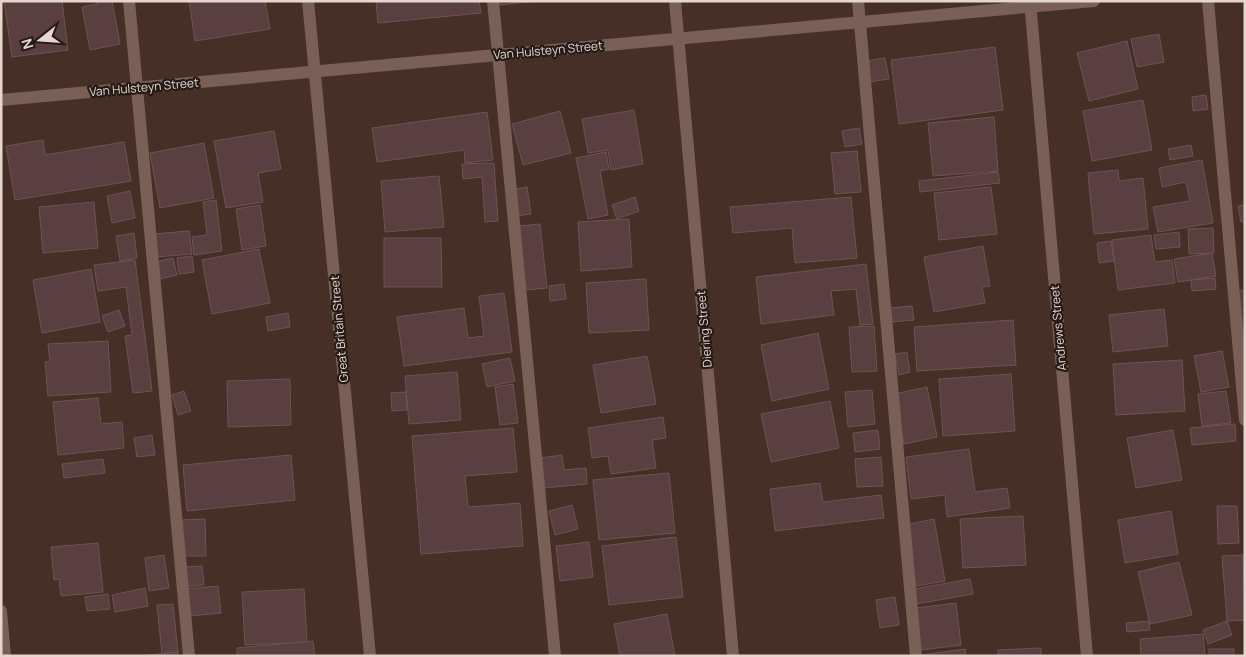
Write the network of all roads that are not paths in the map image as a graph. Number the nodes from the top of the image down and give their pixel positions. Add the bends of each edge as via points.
1 (129, 1) edge
2 (308, 1) edge
3 (493, 1) edge
4 (676, 1) edge
5 (858, 1) edge
6 (1094, 1) edge
7 (1208, 1) edge
8 (1030, 4) edge
9 (861, 23) junction
10 (679, 39) junction
11 (498, 54) junction
12 (315, 73) junction
13 (137, 87) junction
14 (1, 100) edge
15 (1245, 420) edge
16 (1, 610) edge
17 (5, 656) edge
18 (190, 656) edge
19 (370, 656) edge
20 (555, 656) edge
21 (733, 656) edge
22 (916, 656) edge
23 (1087, 656) edge

1 - 13 street
2 - 12 street, Great Britain Street
3 - 11 street
4 - 10 street, Diering Street
5 - 9 street
6 - 8 street, Van Hulsteyn Street
7 - 15 street
8 - 9 street, Van Hulsteyn Street
8 - 23 street, Andrews Street
9 - 10 street, Van Hulsteyn Street
9 - 22 street
10 - 11 street, Van Hulsteyn Street
10 - 21 street, Diering Street
11 - 12 street, Van Hulsteyn Street
11 - 20 street
12 - 13 street, Van Hulsteyn Street
12 - 19 street, Great Britain Street
13 - 14 street, Van Hulsteyn Street
13 - 18 street
16 - 17 street

